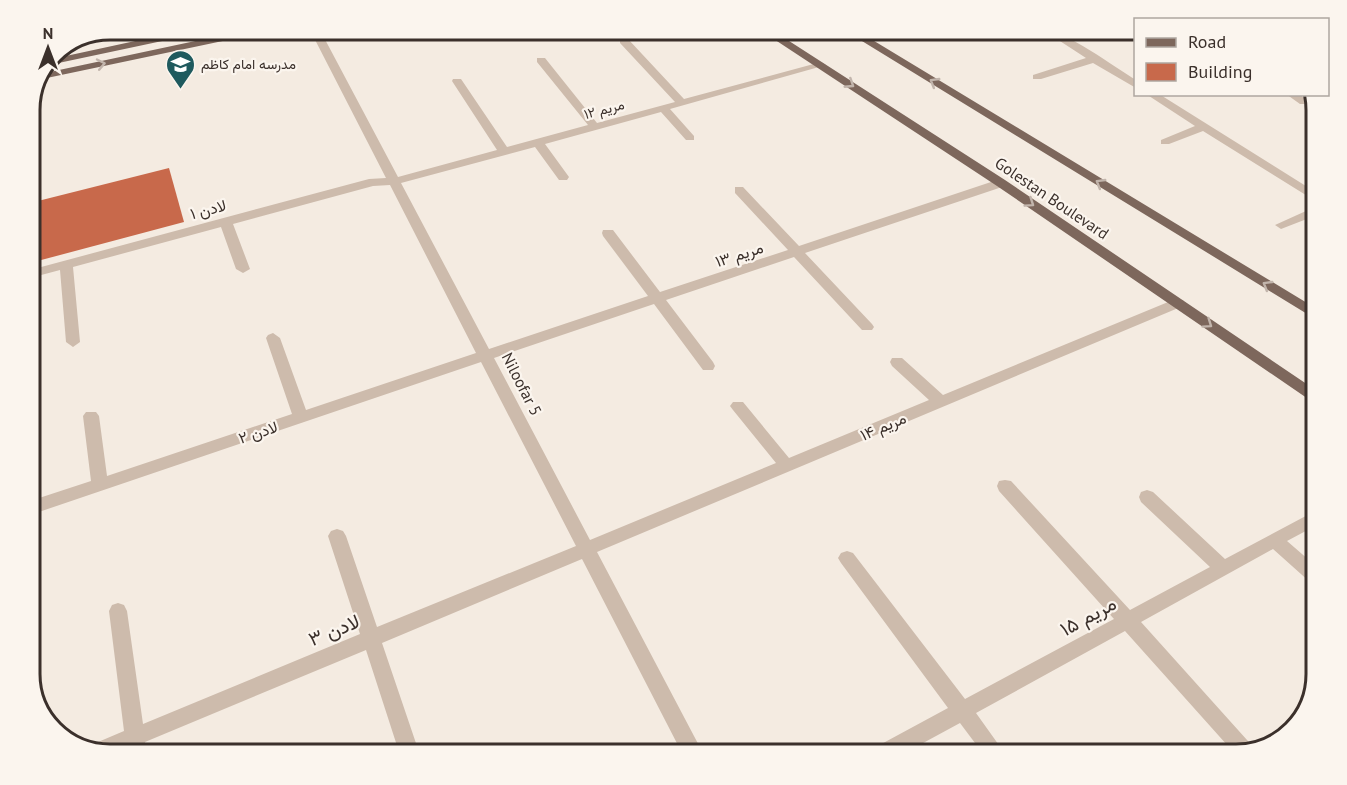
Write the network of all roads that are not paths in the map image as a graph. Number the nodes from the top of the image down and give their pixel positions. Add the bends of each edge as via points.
1 (153, 40) edge
2 (214, 40) edge
3 (320, 40) edge
4 (781, 40) edge
5 (865, 40) edge
6 (1064, 40) edge
7 (624, 41) dead end
8 (78, 56) edge
9 (1095, 59) junction
10 (542, 60) dead end
11 (821, 65) junction
12 (78, 69) edge
13 (1037, 77) dead end
14 (457, 81) dead end
15 (1134, 84) edge
16 (1154, 96) edge
17 (1294, 96) edge
18 (1304, 102) dead end
19 (682, 103) junction
20 (663, 108) junction
21 (595, 127) junction
22 (1203, 127) junction
23 (690, 138) dead end
24 (537, 142) junction
25 (1165, 142) dead end
26 (504, 152) junction
27 (563, 177) dead end
28 (396, 181) junction
29 (1001, 183) junction
30 (739, 190) dead end
31 (1306, 191) edge
32 (1306, 215) edge
33 (226, 222) junction
34 (1281, 225) dead end
35 (608, 233) dead end
36 (798, 252) junction
37 (66, 264) junction
38 (243, 269) dead end
39 (41, 271) edge
40 (657, 298) junction
41 (1178, 303) junction
42 (1306, 308) edge
43 (867, 327) dead end
44 (273, 338) dead end
45 (73, 342) dead end
46 (487, 356) junction
47 (897, 362) dead end
48 (708, 366) dead end
49 (1306, 391) edge
50 (941, 402) junction
51 (738, 406) dead end
52 (91, 416) dead end
53 (301, 418) junction
54 (787, 466) junction
55 (100, 484) junction
56 (1005, 486) dead end
57 (1147, 497) dead end
58 (41, 504) edge
59 (1306, 523) edge
60 (337, 536) dead end
61 (1274, 540) junction
62 (587, 549) junction
63 (847, 558) dead end
64 (1223, 568) junction
65 (1306, 568) edge
66 (118, 611) dead end
67 (1128, 620) junction
68 (371, 639) junction
69 (962, 711) junction
70 (136, 744) edge
71 (140, 744) edge
72 (406, 744) edge
73 (688, 744) edge
74 (901, 744) edge
75 (988, 744) edge
76 (1240, 744) edge

1 - 8 main road
12 -> 2 main road
3 - 28 street, Niloofar 5
4 - 11 main road, Golestan Boulevard
42 -> 5 main road
6 - 9 street
7 - 19 street
9 - 13 street
9 - 15 street
10 - 21 street
11 - 19 street, مریم ۱۲
11 -> 29 main road, Golestan Boulevard
14 - 26 street
16 - 22 street
17 - 18 street
19 - 20 street, مریم ۱۲
20 - 21 street, مریم ۱۲
20 - 23 street
21 - 24 street, مریم ۱۲
22 - 25 street
22 - 31 street
24 - 26 street, مریم ۱۲
24 - 27 street
26 - 28 street, مریم ۱۲
28 - 33 street, لادن ۱ via 373,182
28 - 46 street, Niloofar 5
29 - 36 street, مریم ۱۳
29 -> 41 main road, Golestan Boulevard
30 - 36 street
32 - 34 street
33 - 37 street, لادن ۱
33 - 38 street
35 - 40 street
36 - 40 street, مریم ۱۳
36 - 43 street
37 - 39 street, لادن ۱
37 - 45 street
40 - 46 street, مریم ۱۳
40 - 48 street
41 -> 49 main road, Golestan Boulevard
41 - 50 street, مریم ۱۴
44 - 53 street
46 - 53 street, لادن ۲
46 - 62 street, Niloofar 5
47 - 50 street
50 - 54 street, مریم ۱۴
51 - 54 street
52 - 55 street
53 - 55 street, لادن ۲
54 - 62 street, مریم ۱۴
55 - 58 street, لادن ۲
56 - 67 street
57 - 64 street
59 - 61 street, مریم ۱۵
60 - 68 street
61 - 64 street, مریم ۱۵
61 - 65 street
62 - 68 street, لادن ۳
62 - 73 street, Niloofar 5
63 - 69 street
64 - 67 street, مریم ۱۵
66 - 70 street
67 - 69 street, مریم ۱۵
67 - 76 street
68 - 71 street, لادن ۳
68 - 72 street
69 - 74 street, مریم ۱۵
69 - 75 street

